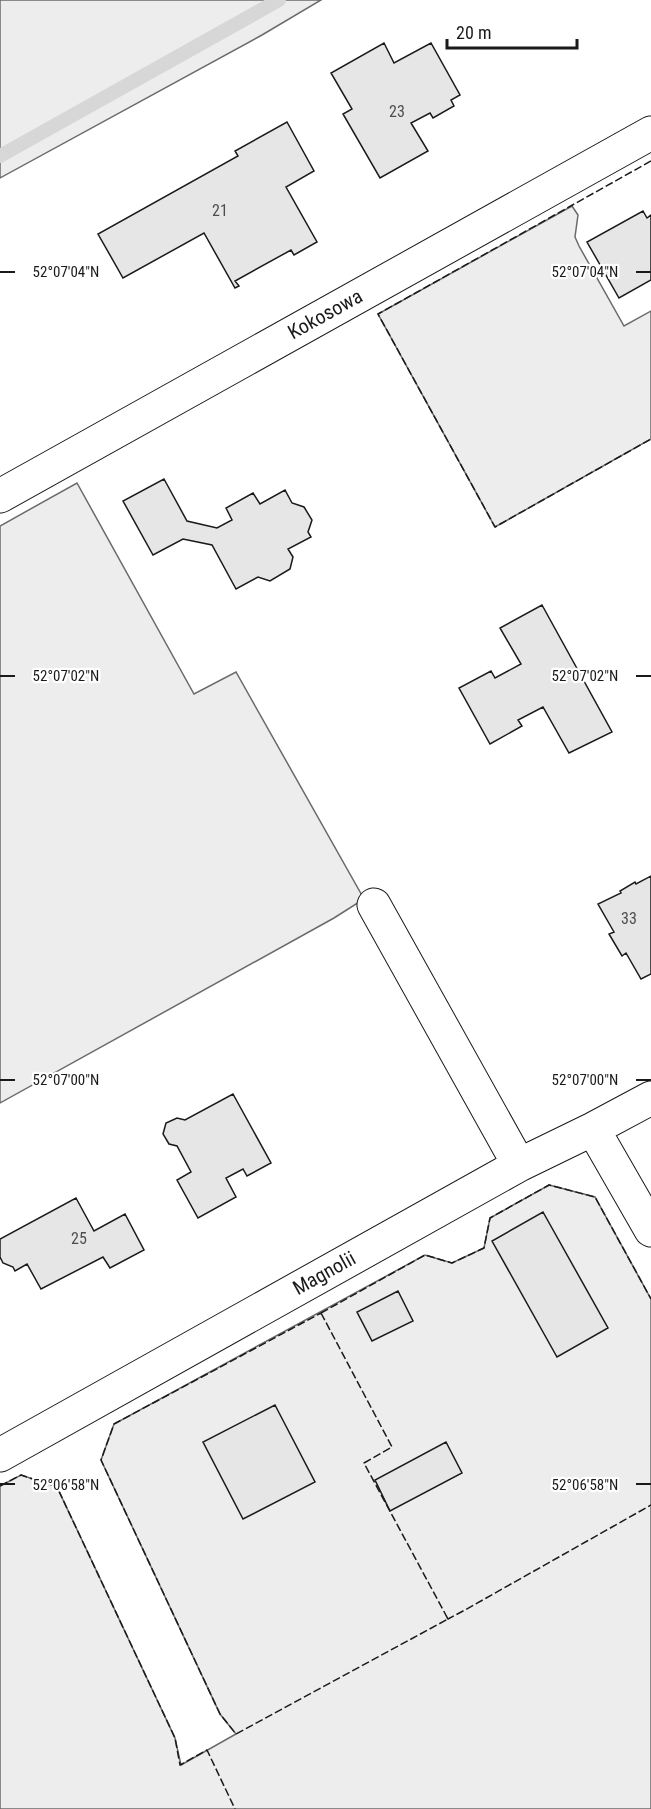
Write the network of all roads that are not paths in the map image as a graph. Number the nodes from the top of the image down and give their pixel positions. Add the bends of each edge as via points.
1 (651, 133) edge
2 (0, 496) edge
3 (374, 905) dead end
4 (651, 1098) edge
5 (593, 1129) junction
6 (519, 1165) junction
7 (651, 1230) edge
8 (0, 1455) edge

1 - 2 street, Kokosowa
3 - 6 street
4 - 5 street, Magnolii
5 - 6 street, Magnolii
5 - 7 street
6 - 8 street, Magnolii

